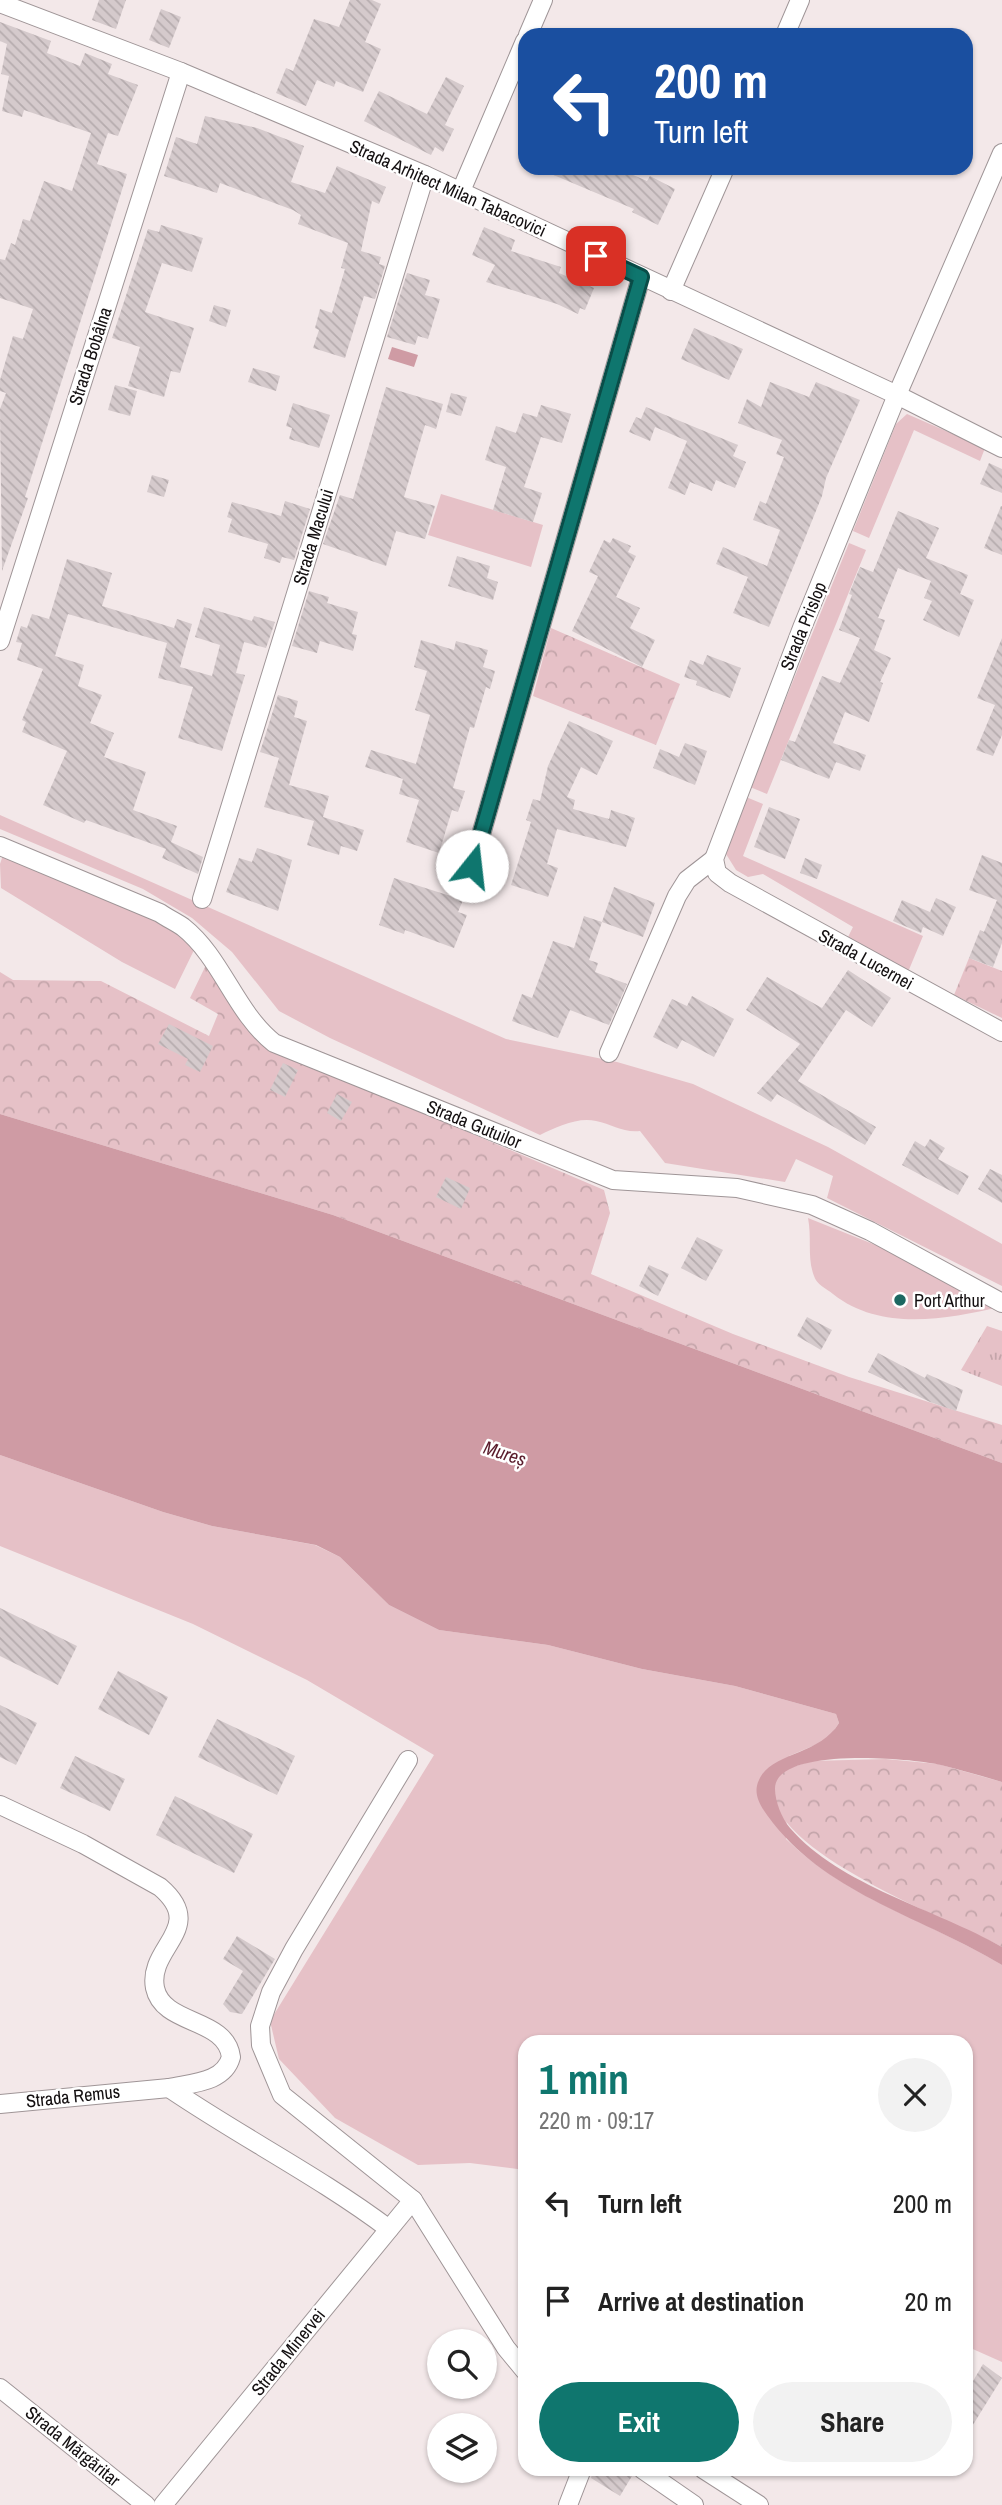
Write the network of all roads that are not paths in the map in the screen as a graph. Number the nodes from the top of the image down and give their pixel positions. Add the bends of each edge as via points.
1 (543, 0) edge
2 (800, 0) edge
3 (0, 3) edge
4 (531, 28) edge
5 (788, 28) edge
6 (518, 57) edge
7 (181, 72) junction
8 (1002, 153) edge
9 (425, 175) junction
10 (723, 175) edge
11 (461, 191) junction
12 (641, 277) junction
13 (671, 291) junction
14 (897, 395) junction
15 (1002, 448) edge
16 (0, 641) edge
17 (0, 846) edge
18 (714, 859) junction
19 (472, 866) dead end
20 (202, 899) dead end
21 (1002, 1032) edge
22 (609, 1053) dead end
23 (1002, 1303) edge
24 (408, 1760) dead end
25 (0, 1805) edge
26 (169, 2088) junction
27 (0, 2104) edge
28 (413, 2200) junction
29 (389, 2229) junction
30 (518, 2362) edge
31 (0, 2388) edge
32 (579, 2476) edge
33 (652, 2476) edge
34 (714, 2476) edge
35 (146, 2505) edge
36 (163, 2505) edge
37 (568, 2505) edge
38 (694, 2505) edge
39 (760, 2505) edge

1 - 4 street
2 - 5 street
3 - 7 street, Strada Arhitect Milan Tabacovici
6 - 11 street
7 - 9 street, Strada Arhitect Milan Tabacovici
7 - 16 street, Strada Bobâlna
8 - 14 street, Strada Prislop
9 - 11 street, Strada Arhitect Milan Tabacovici
9 - 20 street, Strada Macului
10 - 13 street
11 - 12 street, Strada Arhitect Milan Tabacovici
12 - 13 street, Strada Arhitect Milan Tabacovici
12 - 19 street
13 - 14 street, Strada Arhitect Milan Tabacovici
14 - 15 street, Strada Arhitect Milan Tabacovici
14 - 18 street, Strada Prislop
17 - 23 street, Strada Gutuilor via 160,913 184,928 256,1029 274,1044 613,1181 737,1188 812,1205
18 - 21 street, Strada Lucernei via 717,873 730,883
18 - 22 street via 687,880 677,896
24 - 28 street via 294,1949 271,1992 260,2026 261,2045 282,2095
25 - 26 street, Strada Remus via 83,1844 172,1897 179,1919 177,1931 156,1971 155,1989 169,2008 224,2040 231,2057 215,2078
26 - 27 street, Strada Remus
26 - 29 street
28 - 29 street, Strada Minervei
28 - 30 street
29 - 36 street, Strada Minervei
31 - 35 street, Strada Mărgăritar
32 - 37 street
33 - 38 street
34 - 39 street

